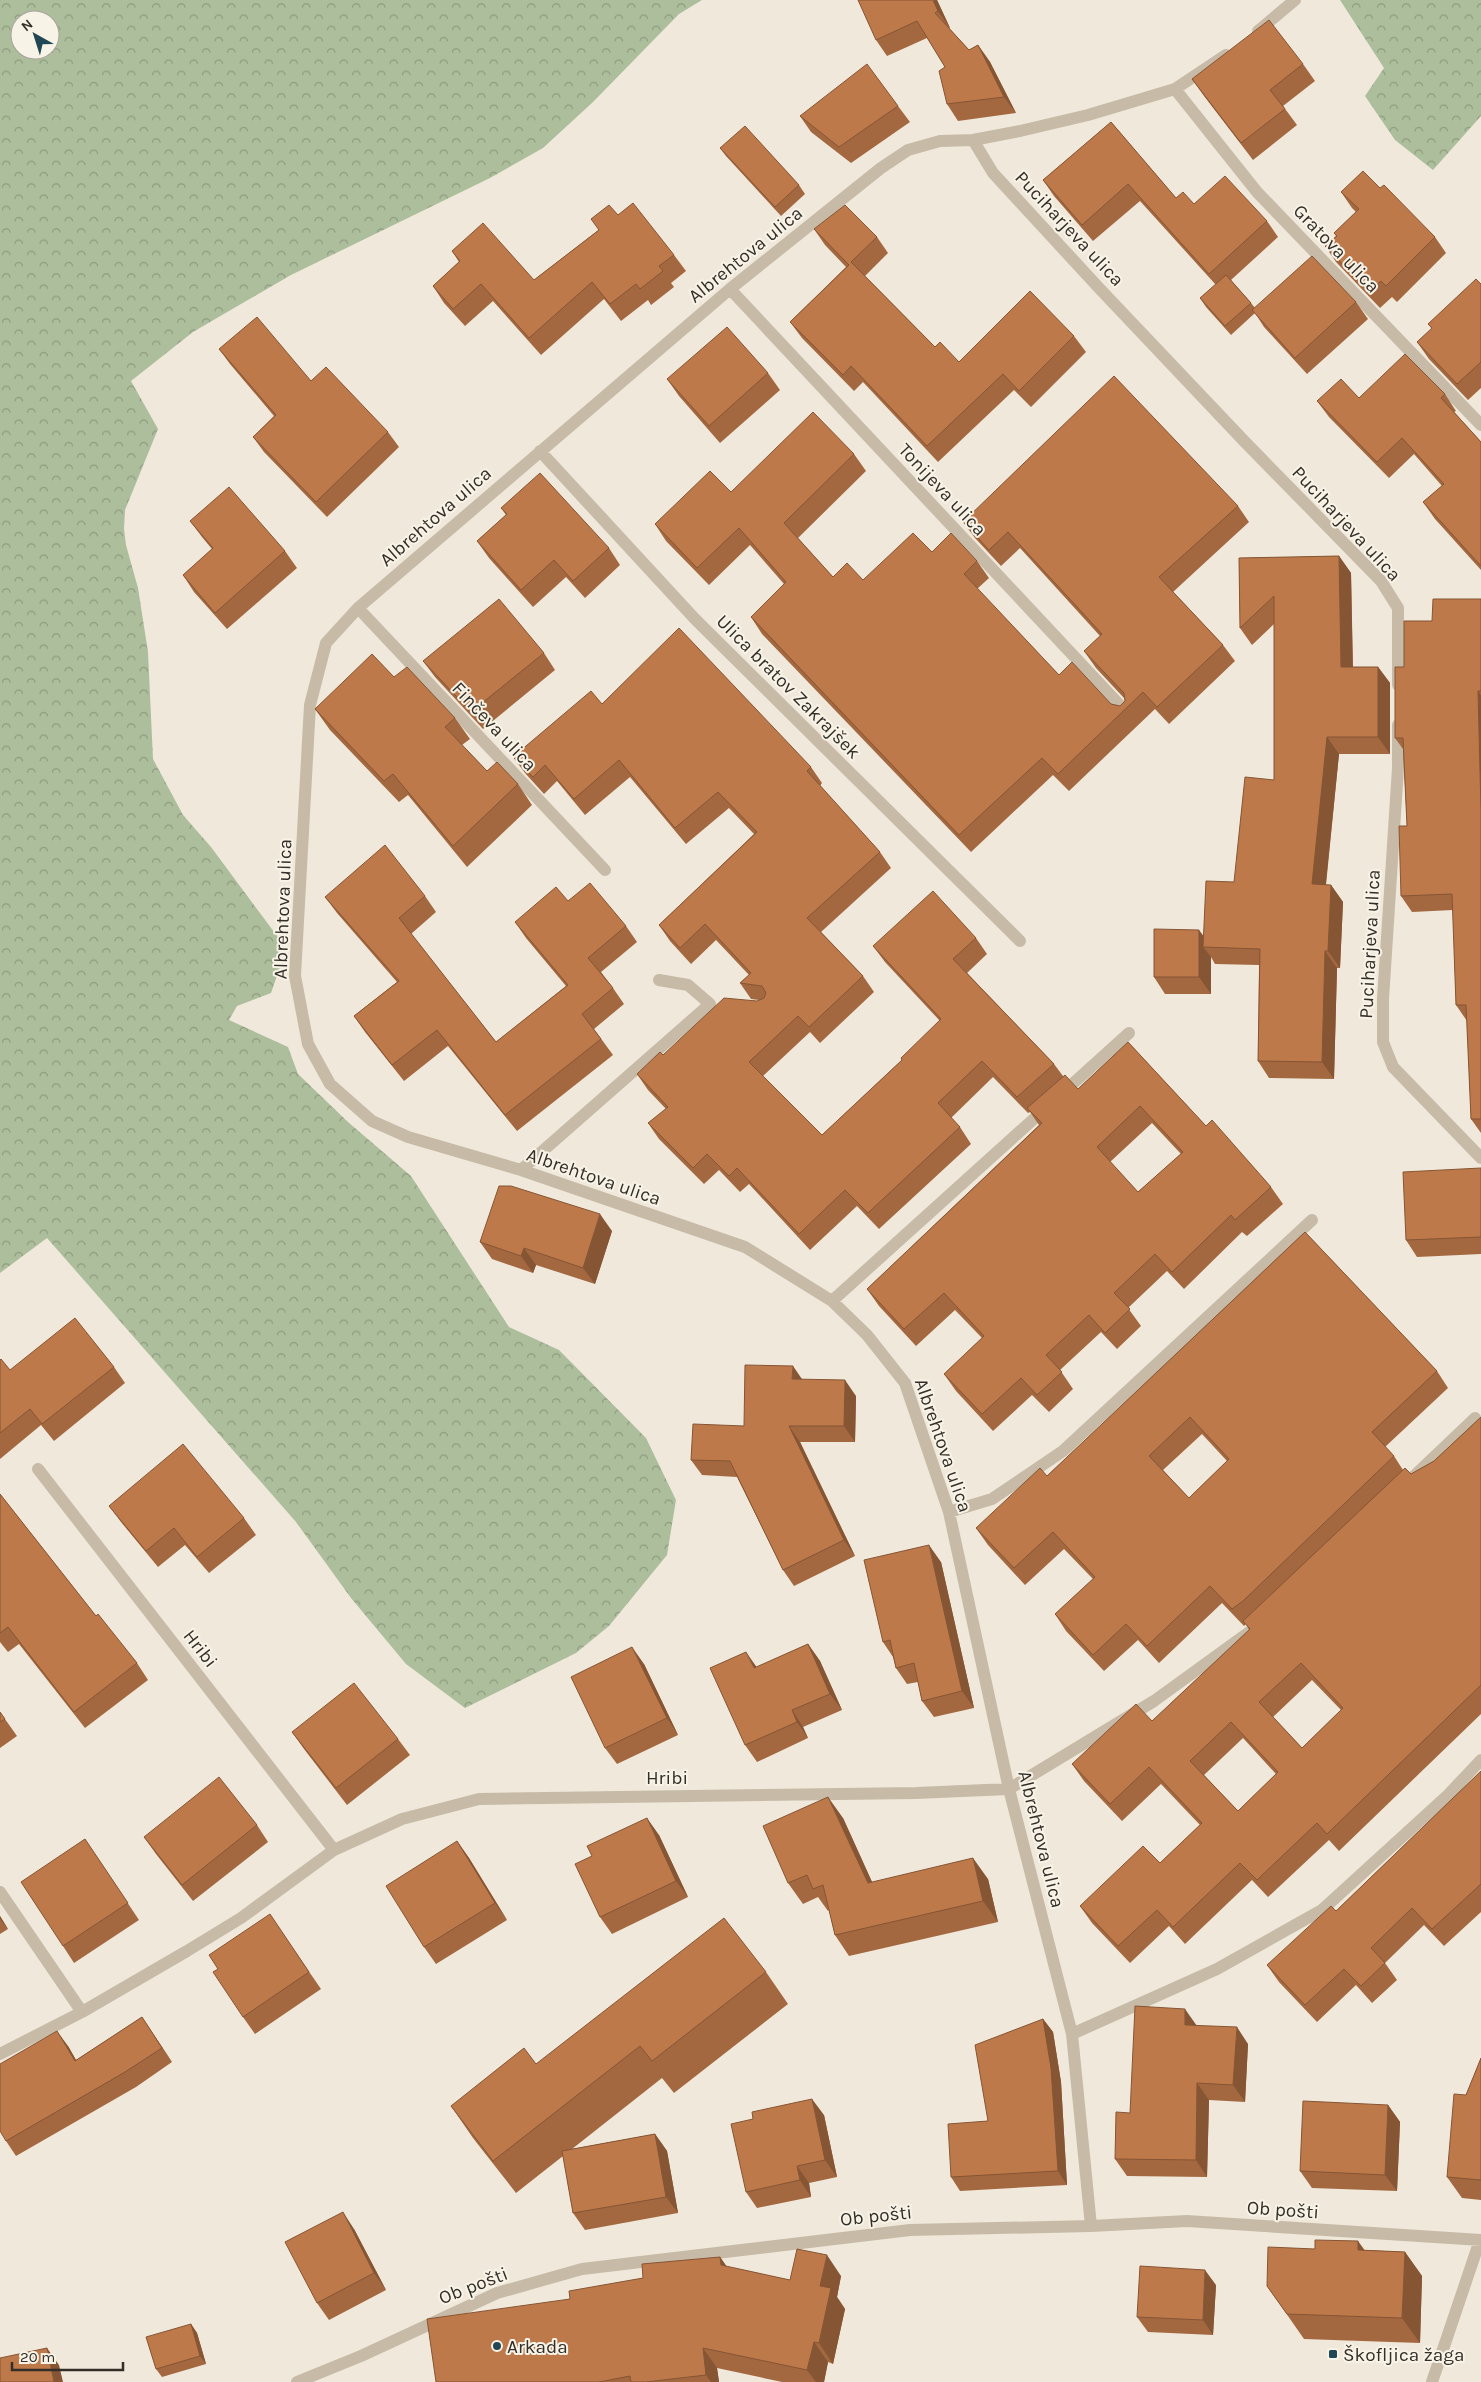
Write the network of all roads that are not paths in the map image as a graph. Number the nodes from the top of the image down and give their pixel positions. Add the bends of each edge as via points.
1 (1295, 0) edge
2 (1174, 89) junction
3 (973, 140) junction
4 (730, 289) junction
5 (1481, 425) edge
6 (540, 451) junction
7 (358, 608) junction
8 (1129, 715) edge
9 (605, 870) dead end
10 (1020, 941) dead end
11 (659, 980) dead end
12 (1129, 1033) dead end
13 (1481, 1158) edge
14 (521, 1170) junction
15 (1312, 1220) dead end
16 (832, 1301) junction
17 (1475, 1418) dead end
18 (38, 1469) dead end
19 (1404, 1487) edge
20 (949, 1512) junction
21 (1260, 1624) edge
22 (1481, 1760) edge
23 (1010, 1789) junction
24 (334, 1850) junction
25 (0, 1892) edge
26 (82, 2012) junction
27 (1072, 2034) junction
28 (0, 2054) edge
29 (1091, 2226) junction
30 (1480, 2240) edge
31 (297, 2382) edge
32 (1432, 2382) edge

1 - 2 street, Albrehtova ulica via 1241,44
2 - 3 street, Albrehtova ulica via 1088,115
2 - 5 street, Gratova ulica via 1258,192
3 - 4 street, Albrehtova ulica via 940,141 908,150
3 - 13 street, Puciharjeva ulica via 993,173 1245,442 1381,581 1398,608 1398,768 1383,1042 1393,1067
4 - 6 street, Albrehtova ulica
4 - 8 street, Tonijeva ulica
6 - 7 street, Albrehtova ulica
6 - 10 street, Ulica bratov Zakrajšek via 695,619
7 - 9 street, Finčeva ulica
7 - 14 street, Albrehtova ulica via 326,643 310,705 295,976 308,1044 330,1084 372,1121 408,1137
11 - 14 street via 688,985 715,1004
12 - 16 street
14 - 16 street, Albrehtova ulica via 745,1247
15 - 20 street via 1063,1451 992,1499
16 - 20 street, Albrehtova ulica via 867,1334 905,1383
17 - 19 street
18 - 24 street, Hribi
20 - 23 street, Albrehtova ulica
21 - 23 street via 1154,1701
22 - 27 street via 1447,1796 1322,1910 1217,1969
23 - 24 street, Hribi via 479,1799 402,1819
23 - 27 street, Albrehtova ulica
24 - 26 street, Hribi via 241,1918
25 - 26 street
26 - 28 street, Hribi
27 - 29 street, Albrehtova ulica
29 - 30 street, Ob pošti via 1187,2221
29 - 31 street, Ob pošti via 910,2230 582,2269 497,2293 362,2356
30 - 32 street

